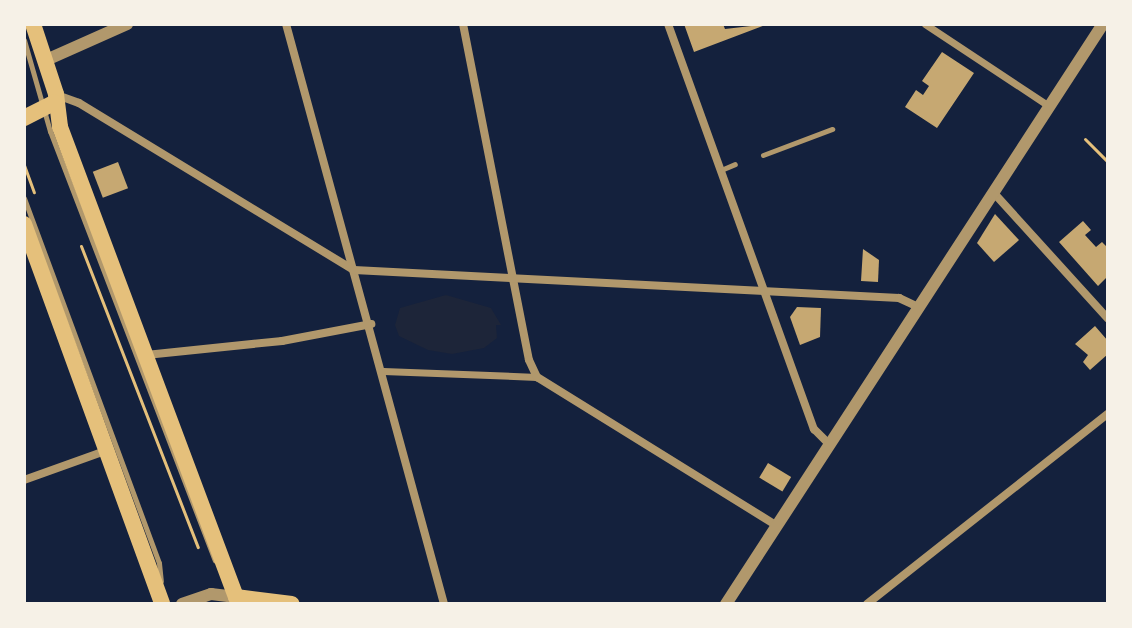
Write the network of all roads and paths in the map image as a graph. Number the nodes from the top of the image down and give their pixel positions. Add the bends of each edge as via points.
1 (127, 24) edge
2 (286, 24) edge
3 (463, 24) edge
4 (668, 24) edge
5 (925, 24) edge
6 (1103, 24) edge
7 (32, 30) edge
8 (44, 61) junction
9 (52, 102) junction
10 (1049, 106) junction
11 (24, 118) edge
12 (832, 129) dead end
13 (1085, 139) dead end
14 (763, 155) dead end
15 (1108, 162) edge
16 (735, 164) dead end
17 (720, 170) junction
18 (993, 192) junction
19 (24, 198) edge
20 (24, 224) edge
21 (354, 270) junction
22 (514, 278) junction
23 (765, 292) junction
24 (918, 307) junction
25 (1108, 319) edge
26 (371, 324) junction
27 (145, 355) junction
28 (383, 371) junction
29 (537, 377) junction
30 (1108, 414) edge
31 (829, 444) junction
32 (108, 450) junction
33 (24, 480) edge
34 (777, 526) junction
35 (236, 600) edge
36 (163, 604) edge
37 (182, 604) edge
38 (292, 604) edge
39 (444, 604) edge
40 (726, 604) edge
41 (867, 604) edge

1 - 8 street
2 - 21 street
3 - 22 street
4 - 17 street
5 - 10 street
6 - 10 street
7 - 8 main road
7 - 9 lane
8 - 9 main road
9 - 11 main road
9 - 21 street via 79,103
9 - 27 main road
9 - 35 lane via 50,131 203,540
10 - 18 street
12 - 14 lane
13 - 15 path
16 - 17 lane
17 - 23 street
18 - 24 street
18 - 25 street
19 - 36 lane via 159,563
20 - 32 main road
21 - 22 street
21 - 26 street
22 - 23 street
22 - 29 street
23 - 24 street via 899,298
23 - 31 street via 814,429
24 - 31 street
26 - 27 street via 282,341
26 - 28 street
27 - 35 main road
28 - 29 street
28 - 39 street
29 - 34 street
30 - 41 street
31 - 34 street
32 - 33 street
32 - 36 main road
34 - 40 street
35 - 37 street via 211,594
35 - 38 main road

